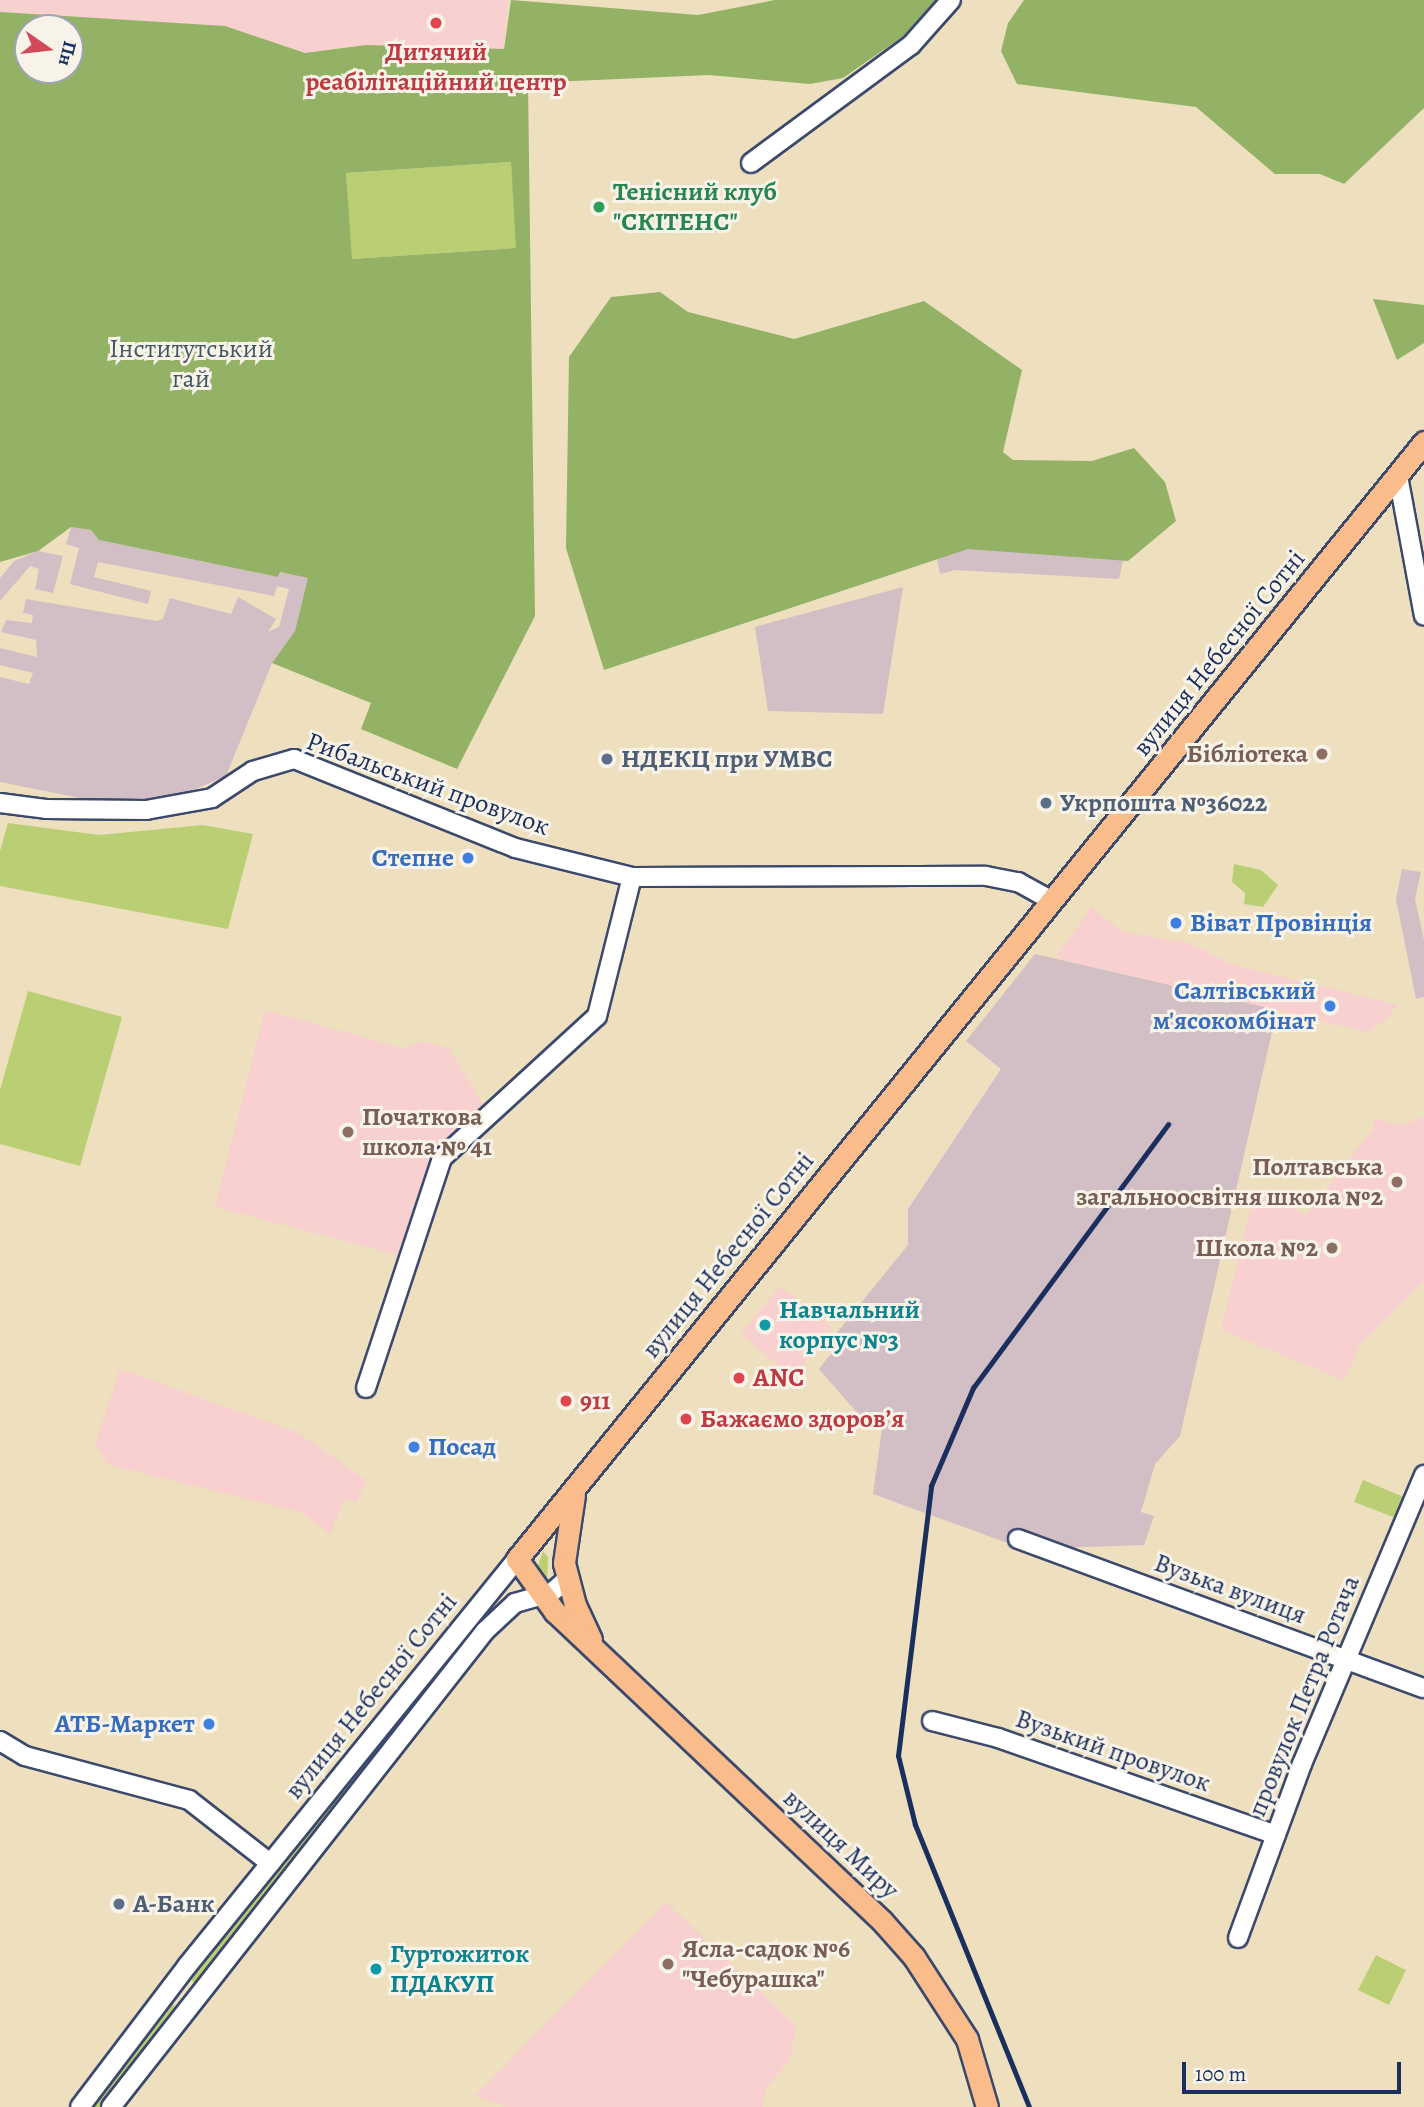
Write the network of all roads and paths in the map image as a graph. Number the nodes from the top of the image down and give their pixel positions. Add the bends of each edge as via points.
1 (951, 0) edge
2 (751, 163) dead end
3 (1424, 442) edge
4 (1398, 476) junction
5 (1424, 615) edge
6 (0, 803) edge
7 (632, 877) junction
8 (1052, 901) junction
9 (366, 1388) dead end
10 (1424, 1475) edge
11 (576, 1487) junction
12 (543, 1528) junction
13 (1018, 1539) dead end
14 (564, 1552) junction
15 (517, 1559) junction
16 (567, 1579) junction
17 (540, 1596) junction
18 (457, 1634) junction
19 (472, 1647) junction
20 (603, 1658) junction
21 (1347, 1660) junction
22 (1424, 1688) edge
23 (932, 1721) dead end
24 (0, 1741) edge
25 (1276, 1835) junction
26 (270, 1863) junction
27 (1238, 1938) dead end
28 (175, 1982) junction
29 (197, 1999) junction
30 (79, 2107) edge
31 (111, 2107) edge
32 (987, 2107) edge

1 - 2 street via 911,45
3 - 4 main road, вулиця Небесної Сотні
4 - 5 street
4 - 8 main road, вулиця Небесної Сотні
6 - 7 street, Рибальський провулок via 46,809 146,810 212,798 253,771 294,759 515,848
7 - 8 street, Рибальський провулок via 986,876 1018,882
7 - 9 street via 597,1016 442,1158
8 - 11 main road, вулиця Небесної Сотні
10 - 21 street, провулок Петра Ротача
11 - 12 main road, вулиця Небесної Сотні
11 - 14 main road, вулиця Миру
12 - 14 main road
12 - 15 main road, вулиця Небесної Сотні
13 - 21 street, Вузька вулиця
14 - 16 main road, вулиця Миру
15 - 17 main road, вулиця Миру
15 - 18 street, вулиця Небесної Сотні
16 - 17 street, вулиця Небесної Сотні
16 - 20 main road, вулиця Миру via 585,1628
17 - 19 street, вулиця Небесної Сотні via 506,1610
17 - 20 main road, вулиця Миру
18 - 19 street via 470,1633
18 - 26 street, вулиця Небесної Сотні
19 - 29 street, вулиця Небесної Сотні
20 - 32 main road, вулиця Миру via 882,1921 914,1957 967,2039
21 - 22 street, Вузька вулиця
21 - 25 street, провулок Петра Ротача
23 - 25 street, Вузький провулок via 998,1738
24 - 26 street via 25,1756 189,1800
25 - 27 street, провулок Петра Ротача
26 - 28 street, вулиця Небесної Сотні
28 - 29 street
28 - 30 street, вулиця Небесної Сотні
29 - 31 street, вулиця Небесної Сотні

